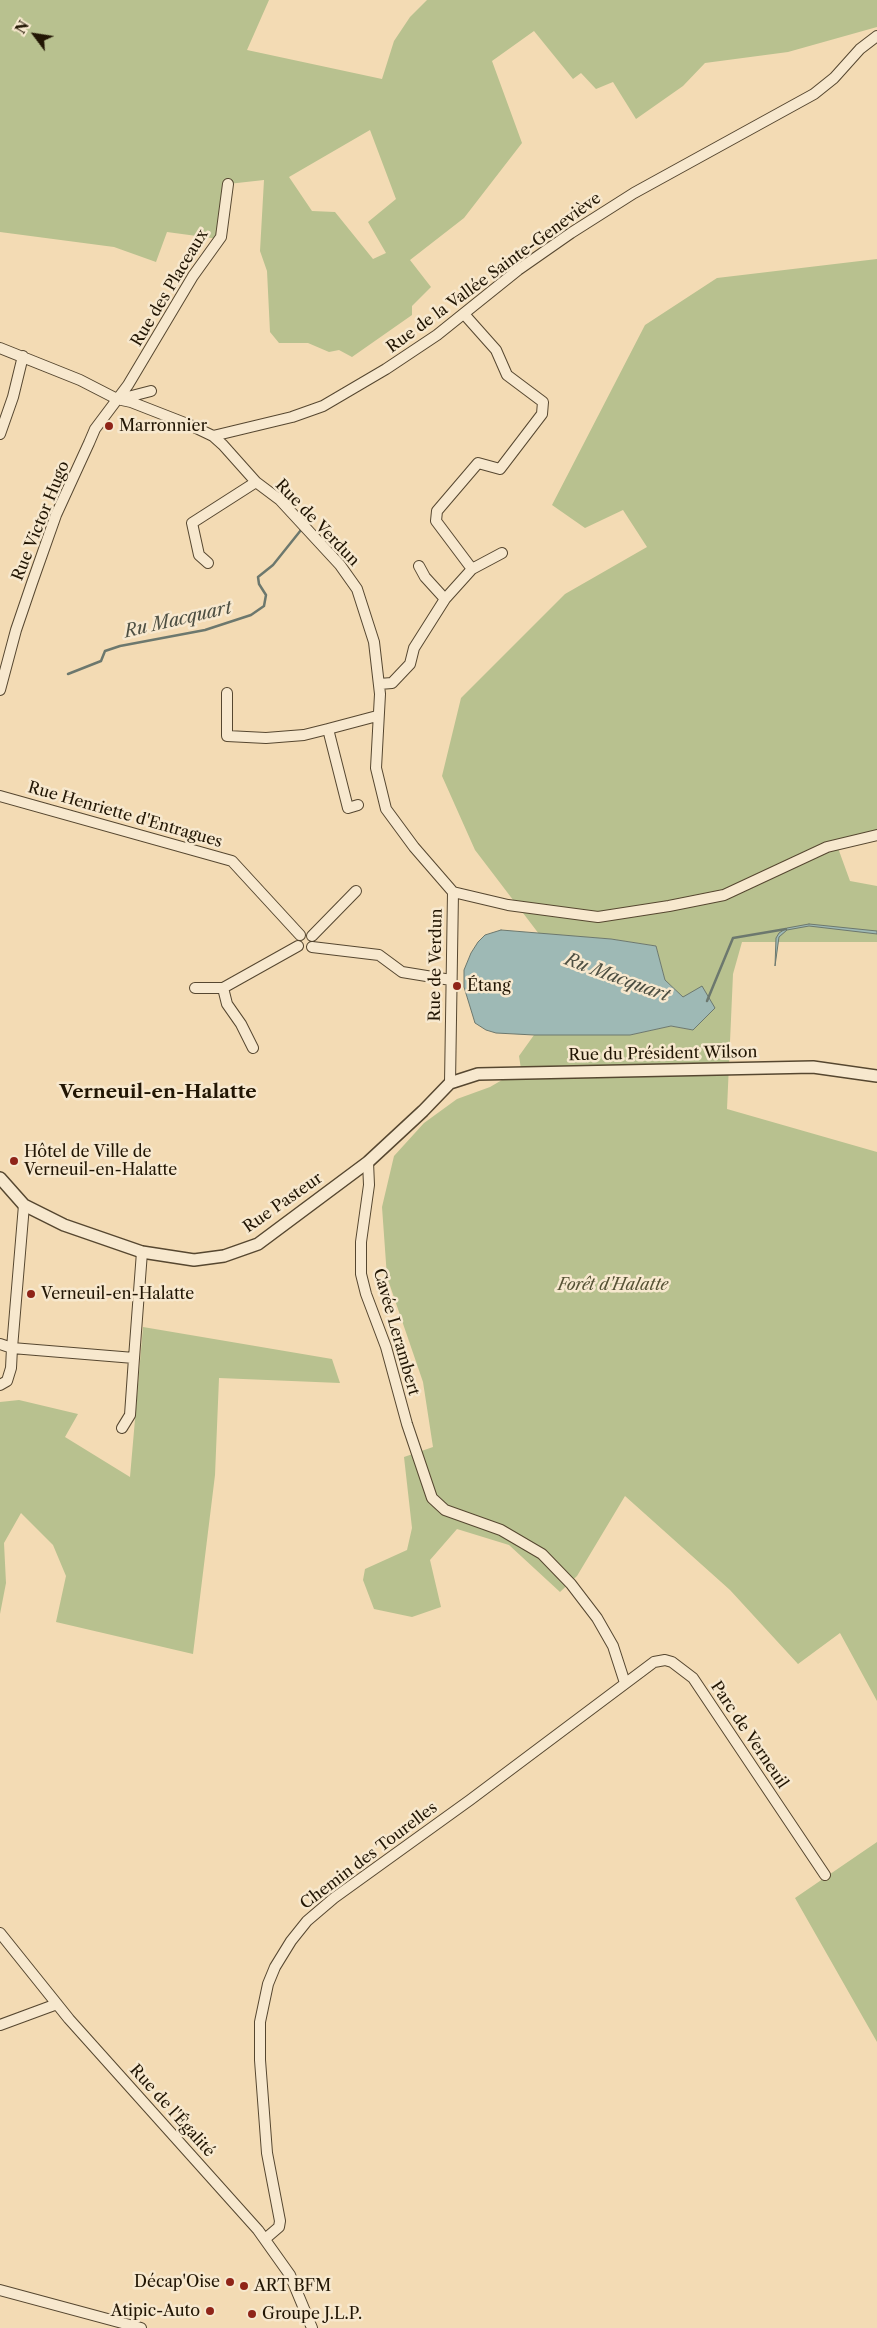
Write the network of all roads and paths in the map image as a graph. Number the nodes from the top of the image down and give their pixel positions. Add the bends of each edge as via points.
1 (877, 36) edge
2 (228, 184) dead end
3 (464, 314) junction
4 (0, 348) edge
5 (23, 356) junction
6 (151, 391) dead end
7 (117, 400) junction
8 (0, 434) edge
9 (213, 436) junction
10 (256, 482) junction
11 (502, 553) dead end
12 (208, 563) dead end
13 (419, 566) dead end
14 (472, 569) junction
15 (445, 599) junction
16 (379, 684) junction
17 (0, 690) edge
18 (227, 693) dead end
19 (378, 716) junction
20 (328, 729) junction
21 (0, 796) edge
22 (358, 805) dead end
23 (877, 834) edge
24 (356, 891) dead end
25 (453, 892) junction
26 (300, 935) junction
27 (312, 936) junction
28 (298, 946) junction
29 (312, 947) junction
30 (451, 980) junction
31 (195, 988) dead end
32 (223, 988) junction
33 (253, 1048) dead end
34 (877, 1076) edge
35 (450, 1083) junction
36 (368, 1162) junction
37 (0, 1178) edge
38 (24, 1205) junction
39 (142, 1252) junction
40 (0, 1344) edge
41 (12, 1348) junction
42 (134, 1358) junction
43 (0, 1385) edge
44 (122, 1428) dead end
45 (625, 1683) junction
46 (825, 1875) dead end
47 (0, 1933) edge
48 (57, 2004) junction
49 (0, 2024) edge
50 (265, 2239) junction
51 (0, 2290) edge
52 (310, 2324) edge
53 (141, 2328) edge

1 - 3 street, Rue de la Vallée Sainte-Geneviève via 814,94 634,193 533,260
2 - 7 street, Rue des Placeaux via 221,237 198,268 157,340
3 - 9 street, Rue de la Vallée Sainte-Geneviève via 386,369 323,406
3 - 14 street via 496,350 507,375 543,402 542,414 500,469 478,463 437,511 436,521
4 - 5 street, Rue de Verdun
5 - 7 street, Rue de Verdun
5 - 8 street
6 - 7 street
7 - 9 street, Rue de Verdun via 131,402
7 - 17 street, Rue Victor Hugo via 95,429 56,515 16,630
9 - 10 street, Rue de Verdun
10 - 12 street via 192,523 199,555
10 - 16 street, Rue de Verdun via 280,500 358,589 374,642
11 - 14 street
13 - 15 street
14 - 15 street
15 - 16 street via 414,648 410,664 392,683
16 - 19 street, Rue de Verdun
18 - 20 street via 227,736 266,738
19 - 20 street
19 - 25 street, Rue de Verdun via 376,768 386,810
20 - 22 street via 348,808
21 - 26 street, Rue Henriette d'Entragues via 232,861
23 - 25 street via 827,847 724,894 598,917 508,905
24 - 27 street
25 - 30 street, Rue de Verdun
26 - 27 street via 307,933
26 - 28 street
27 - 29 street
28 - 29 street via 305,951
28 - 32 street
29 - 30 street via 379,955 402,972
30 - 35 street, Rue de Verdun
31 - 32 street
32 - 33 street via 227,1004 242,1024
34 - 35 street, Rue du Président Wilson via 813,1067 478,1074
35 - 36 street, Rue Pasteur
36 - 39 street, Rue Pasteur via 258,1244 194,1260
36 - 45 street, Cavée Lerambert via 361,1274 428,1489 436,1504 456,1515 501,1530 542,1554 597,1618 613,1646
37 - 38 street, Rue Pasteur
38 - 39 street, Rue Pasteur via 90,1236
38 - 41 street
39 - 42 street
40 - 41 street
41 - 42 street
41 - 43 street via 7,1381
42 - 44 street via 130,1414
45 - 46 street, Parc de Verneuil via 654,1662 665,1660 687,1672
45 - 50 street, Chemin des Tourelles via 334,1898 287,1946 268,1984 260,2022 267,2153 280,2221 279,2227
47 - 48 street, Rue de l'Égalité
48 - 49 street
48 - 50 street, Rue de l'Égalité
50 - 52 street, Rue de l'Égalité via 290,2275
51 - 53 street

